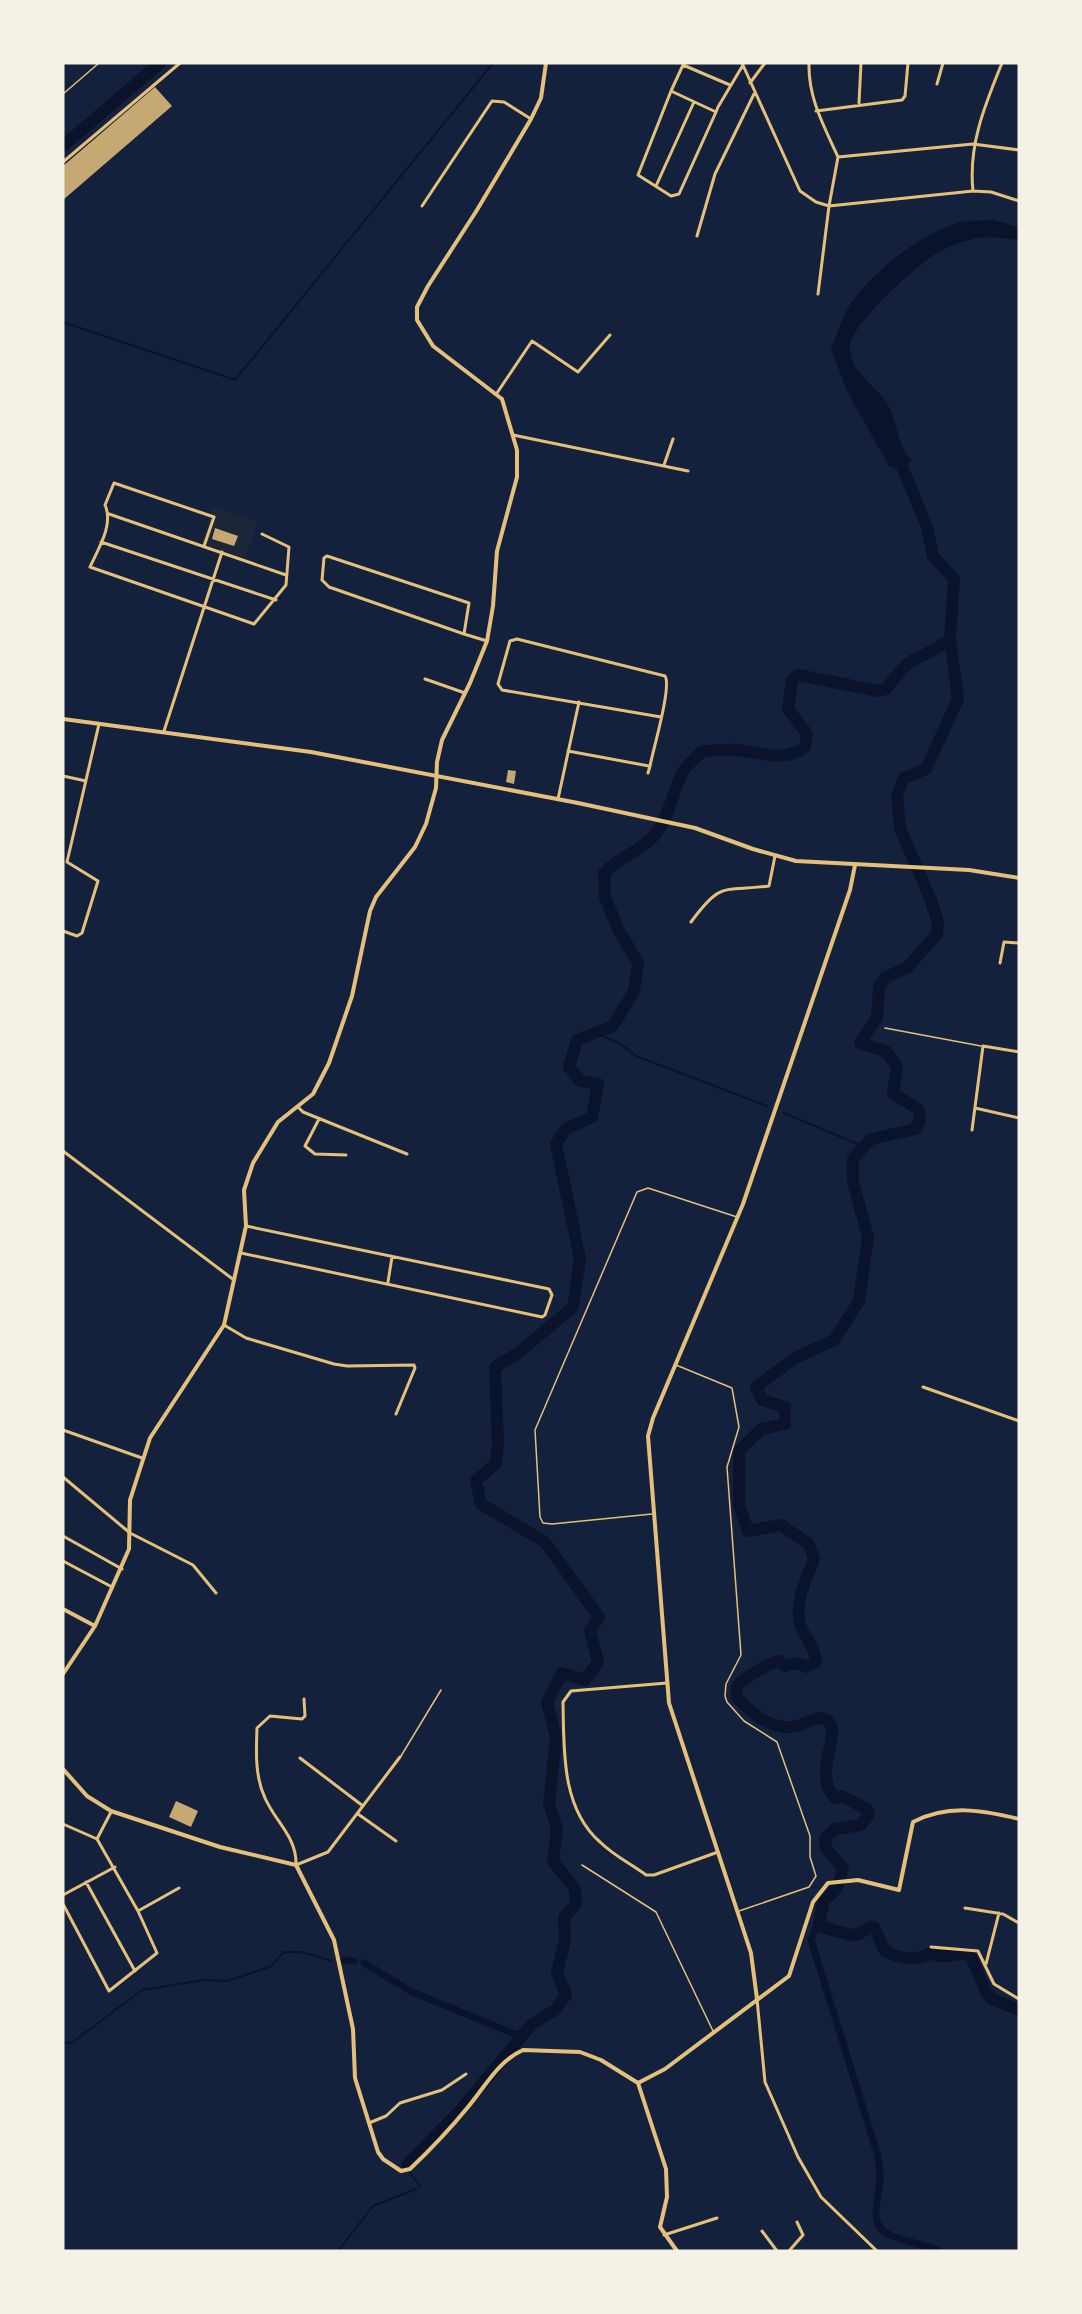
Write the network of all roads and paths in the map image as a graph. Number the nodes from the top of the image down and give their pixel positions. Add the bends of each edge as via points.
1 (99, 63) edge
2 (180, 63) edge
3 (546, 63) edge
4 (765, 63) edge
5 (809, 63) edge
6 (861, 63) edge
7 (908, 63) edge
8 (943, 63) edge
9 (1002, 63) edge
10 (742, 64) edge
11 (750, 83) junction
12 (938, 84) dead end
13 (730, 85) junction
14 (671, 91) junction
15 (63, 94) edge
16 (754, 94) junction
17 (694, 102) junction
18 (859, 104) junction
19 (816, 111) junction
20 (716, 112) junction
21 (531, 119) junction
22 (974, 144) junction
23 (1019, 150) edge
24 (838, 157) junction
25 (63, 162) edge
26 (656, 186) junction
27 (973, 191) junction
28 (1019, 201) edge
29 (422, 206) dead end
30 (829, 206) junction
31 (697, 236) dead end
32 (818, 294) dead end
33 (610, 335) dead end
34 (497, 393) junction
35 (513, 435) junction
36 (673, 439) dead end
37 (664, 465) junction
38 (688, 471) dead end
39 (109, 514) junction
40 (262, 534) dead end
41 (101, 542) junction
42 (204, 546) junction
43 (222, 552) junction
44 (287, 575) junction
45 (213, 580) junction
46 (276, 600) junction
47 (204, 607) junction
48 (464, 634) junction
49 (487, 641) junction
50 (425, 679) dead end
51 (465, 693) junction
52 (579, 702) junction
53 (661, 717) junction
54 (63, 719) edge
55 (99, 723) junction
56 (164, 731) junction
57 (568, 751) junction
58 (650, 766) junction
59 (648, 773) dead end
60 (63, 776) edge
61 (437, 777) junction
62 (86, 781) junction
63 (558, 800) junction
64 (775, 856) junction
65 (855, 865) junction
66 (1019, 878) edge
67 (691, 922) dead end
68 (63, 931) edge
69 (1019, 943) edge
70 (1000, 963) dead end
71 (885, 1028) dead end
72 (983, 1046) junction
73 (1019, 1052) edge
74 (298, 1107) junction
75 (975, 1108) junction
76 (1019, 1118) edge
77 (319, 1119) junction
78 (972, 1130) dead end
79 (63, 1151) edge
80 (407, 1154) dead end
81 (346, 1155) dead end
82 (737, 1218) junction
83 (246, 1226) junction
84 (241, 1253) junction
85 (392, 1257) junction
86 (236, 1281) junction
87 (388, 1282) junction
88 (224, 1325) junction
89 (675, 1365) junction
90 (922, 1387) dead end
91 (396, 1414) dead end
92 (1019, 1421) edge
93 (63, 1430) edge
94 (142, 1458) junction
95 (63, 1477) edge
96 (653, 1514) junction
97 (130, 1533) junction
98 (63, 1536) edge
99 (63, 1561) edge
100 (122, 1569) junction
101 (113, 1588) junction
102 (216, 1593) dead end
103 (63, 1609) edge
104 (95, 1626) junction
105 (63, 1674) edge
106 (667, 1683) junction
107 (441, 1690) dead end
108 (304, 1699) dead end
109 (400, 1757) joint
110 (300, 1758) dead end
111 (63, 1769) edge
112 (364, 1806) junction
113 (111, 1811) junction
114 (358, 1814) junction
115 (1019, 1819) edge
116 (63, 1824) edge
117 (97, 1839) junction
118 (396, 1841) dead end
119 (718, 1852) junction
120 (296, 1865) junction
121 (582, 1865) dead end
122 (115, 1868) junction
123 (86, 1882) junction
124 (179, 1888) dead end
125 (63, 1895) edge
126 (63, 1904) edge
127 (965, 1908) dead end
128 (138, 1911) junction
129 (737, 1912) junction
130 (999, 1913) junction
131 (1019, 1923) edge
132 (931, 1947) dead end
133 (985, 1966) junction
134 (135, 1971) junction
135 (757, 1999) junction
136 (1019, 1999) edge
137 (714, 2032) junction
138 (466, 2074) dead end
139 (638, 2083) junction
140 (369, 2122) junction
141 (717, 2218) dead end
142 (797, 2222) dead end
143 (762, 2231) dead end
144 (664, 2235) junction
145 (677, 2251) edge
146 (777, 2251) edge
147 (789, 2251) edge
148 (877, 2251) edge

1 - 15 lane
2 - 25 street
3 - 21 street via 541,98
4 - 11 street
5 - 19 street via 808,84
6 - 18 street
7 - 18 street via 905,96 897,102
8 - 12 street
9 - 22 street
10 - 11 street
10 - 13 street
11 - 16 street
13 - 14 street via 683,65
13 - 20 street
14 - 17 street
14 - 26 street via 637,173
16 - 30 street via 800,191 807,198
16 - 31 street via 715,174
17 - 20 street
17 - 26 street
18 - 19 street
19 - 24 street
20 - 26 street via 679,194 671,196
21 - 29 street via 504,102 492,101
21 - 34 street via 417,307 417,320 433,345
22 - 23 street
22 - 24 street
22 - 27 street via 970,169
24 - 30 street
27 - 28 street
27 - 30 street
30 - 32 street
33 - 34 street via 578,372 532,341
34 - 35 street
35 - 37 street
35 - 49 street via 517,477 497,552
36 - 37 street
37 - 38 street
39 - 41 street
39 - 42 street
39 - 42 street via 105,505 114,483 214,517
40 - 44 street via 288,545
41 - 45 street
41 - 47 street via 90,567
42 - 43 street
43 - 44 street
43 - 45 street
44 - 46 street via 286,585
45 - 46 street
45 - 47 street
46 - 47 street via 254,624
47 - 56 street
48 - 48 street via 329,587 322,580 324,558 469,603
48 - 49 street
49 - 51 street
50 - 51 street
51 - 61 street via 442,740
52 - 53 street
52 - 53 street via 502,690 498,684 510,641 517,639 665,676 668,682
52 - 57 street
53 - 58 street
54 - 55 street
55 - 56 street
55 - 62 street
56 - 61 street via 310,752
57 - 58 street
57 - 63 street
58 - 59 street
60 - 62 street
61 - 63 street
61 - 74 street via 433,801 415,848 376,897 370,911 352,996 328,1063 313,1094
62 - 68 street via 67,861 98,881 82,933 77,936
63 - 64 street via 673,823
64 - 65 street
64 - 67 street via 769,886 726,888 706,902
65 - 66 street via 969,870
65 - 82 street via 850,890
69 - 70 street via 1004,942
71 - 72 lane
72 - 73 street
72 - 75 street
74 - 77 street
74 - 83 street via 278,1122 256,1156 244,1190
75 - 76 street
75 - 78 street
77 - 80 street
77 - 81 street via 305,1146 315,1154
79 - 86 street
82 - 89 street
82 - 96 lane via 648,1188 637,1192 535,1430 543,1522
83 - 84 street
83 - 85 street
84 - 86 street
84 - 87 street
85 - 87 street
85 - 87 street via 549,1289 552,1295 542,1317
86 - 88 street
88 - 91 street via 246,1338 334,1364 414,1365
88 - 94 street via 150,1437
89 - 96 street via 648,1436
89 - 129 lane via 732,1388 739,1427 727,1467 741,1655 726,1684 725,1696 744,1721 777,1742 810,1836 816,1876 809,1887
90 - 92 street
93 - 94 street
94 - 97 street via 130,1500
95 - 97 street
96 - 106 street
97 - 100 street
97 - 102 street via 193,1565
98 - 100 street
99 - 101 street
100 - 101 street
101 - 104 street
103 - 104 street
104 - 105 street
106 - 119 street via 674,1720
106 - 119 street via 571,1691 566,1695 563,1702 567,1778 578,1812 592,1834 646,1875
107 - 109 lane
108 - 120 street via 302,1719 270,1716 257,1728 255,1761 264,1796 294,1843
109 - 112 street
110 - 112 street
111 - 113 street via 87,1796
112 - 114 street
113 - 117 street
113 - 120 street via 220,1847
114 - 118 street
114 - 120 street via 328,1852
115 - 135 street via 962,1809 918,1819 910,1827 899,1890 858,1880 834,1880 817,1893 789,1976
116 - 117 street
117 - 122 street
119 - 129 street
120 - 140 street via 334,1940 353,2029 355,2078
121 - 137 lane via 656,1912
122 - 123 street
122 - 128 street
123 - 125 street
123 - 134 street
124 - 128 street
126 - 134 street via 106,1989 113,1989
127 - 130 street
128 - 134 street via 157,1953
129 - 135 street via 754,1964
130 - 131 street
130 - 133 street
132 - 133 street via 978,1950
133 - 136 street via 994,1984
135 - 137 street
135 - 148 street via 765,2082 794,2148 821,2197
137 - 139 street via 665,2069
138 - 140 street via 442,2090 404,2102 386,2116
139 - 140 street via 602,2060 580,2052 523,2050 498,2068 468,2108 413,2166 401,2171 378,2152
139 - 144 street via 666,2169 667,2197 660,2222
141 - 144 street
142 - 147 street via 803,2235
143 - 146 street
144 - 145 street

